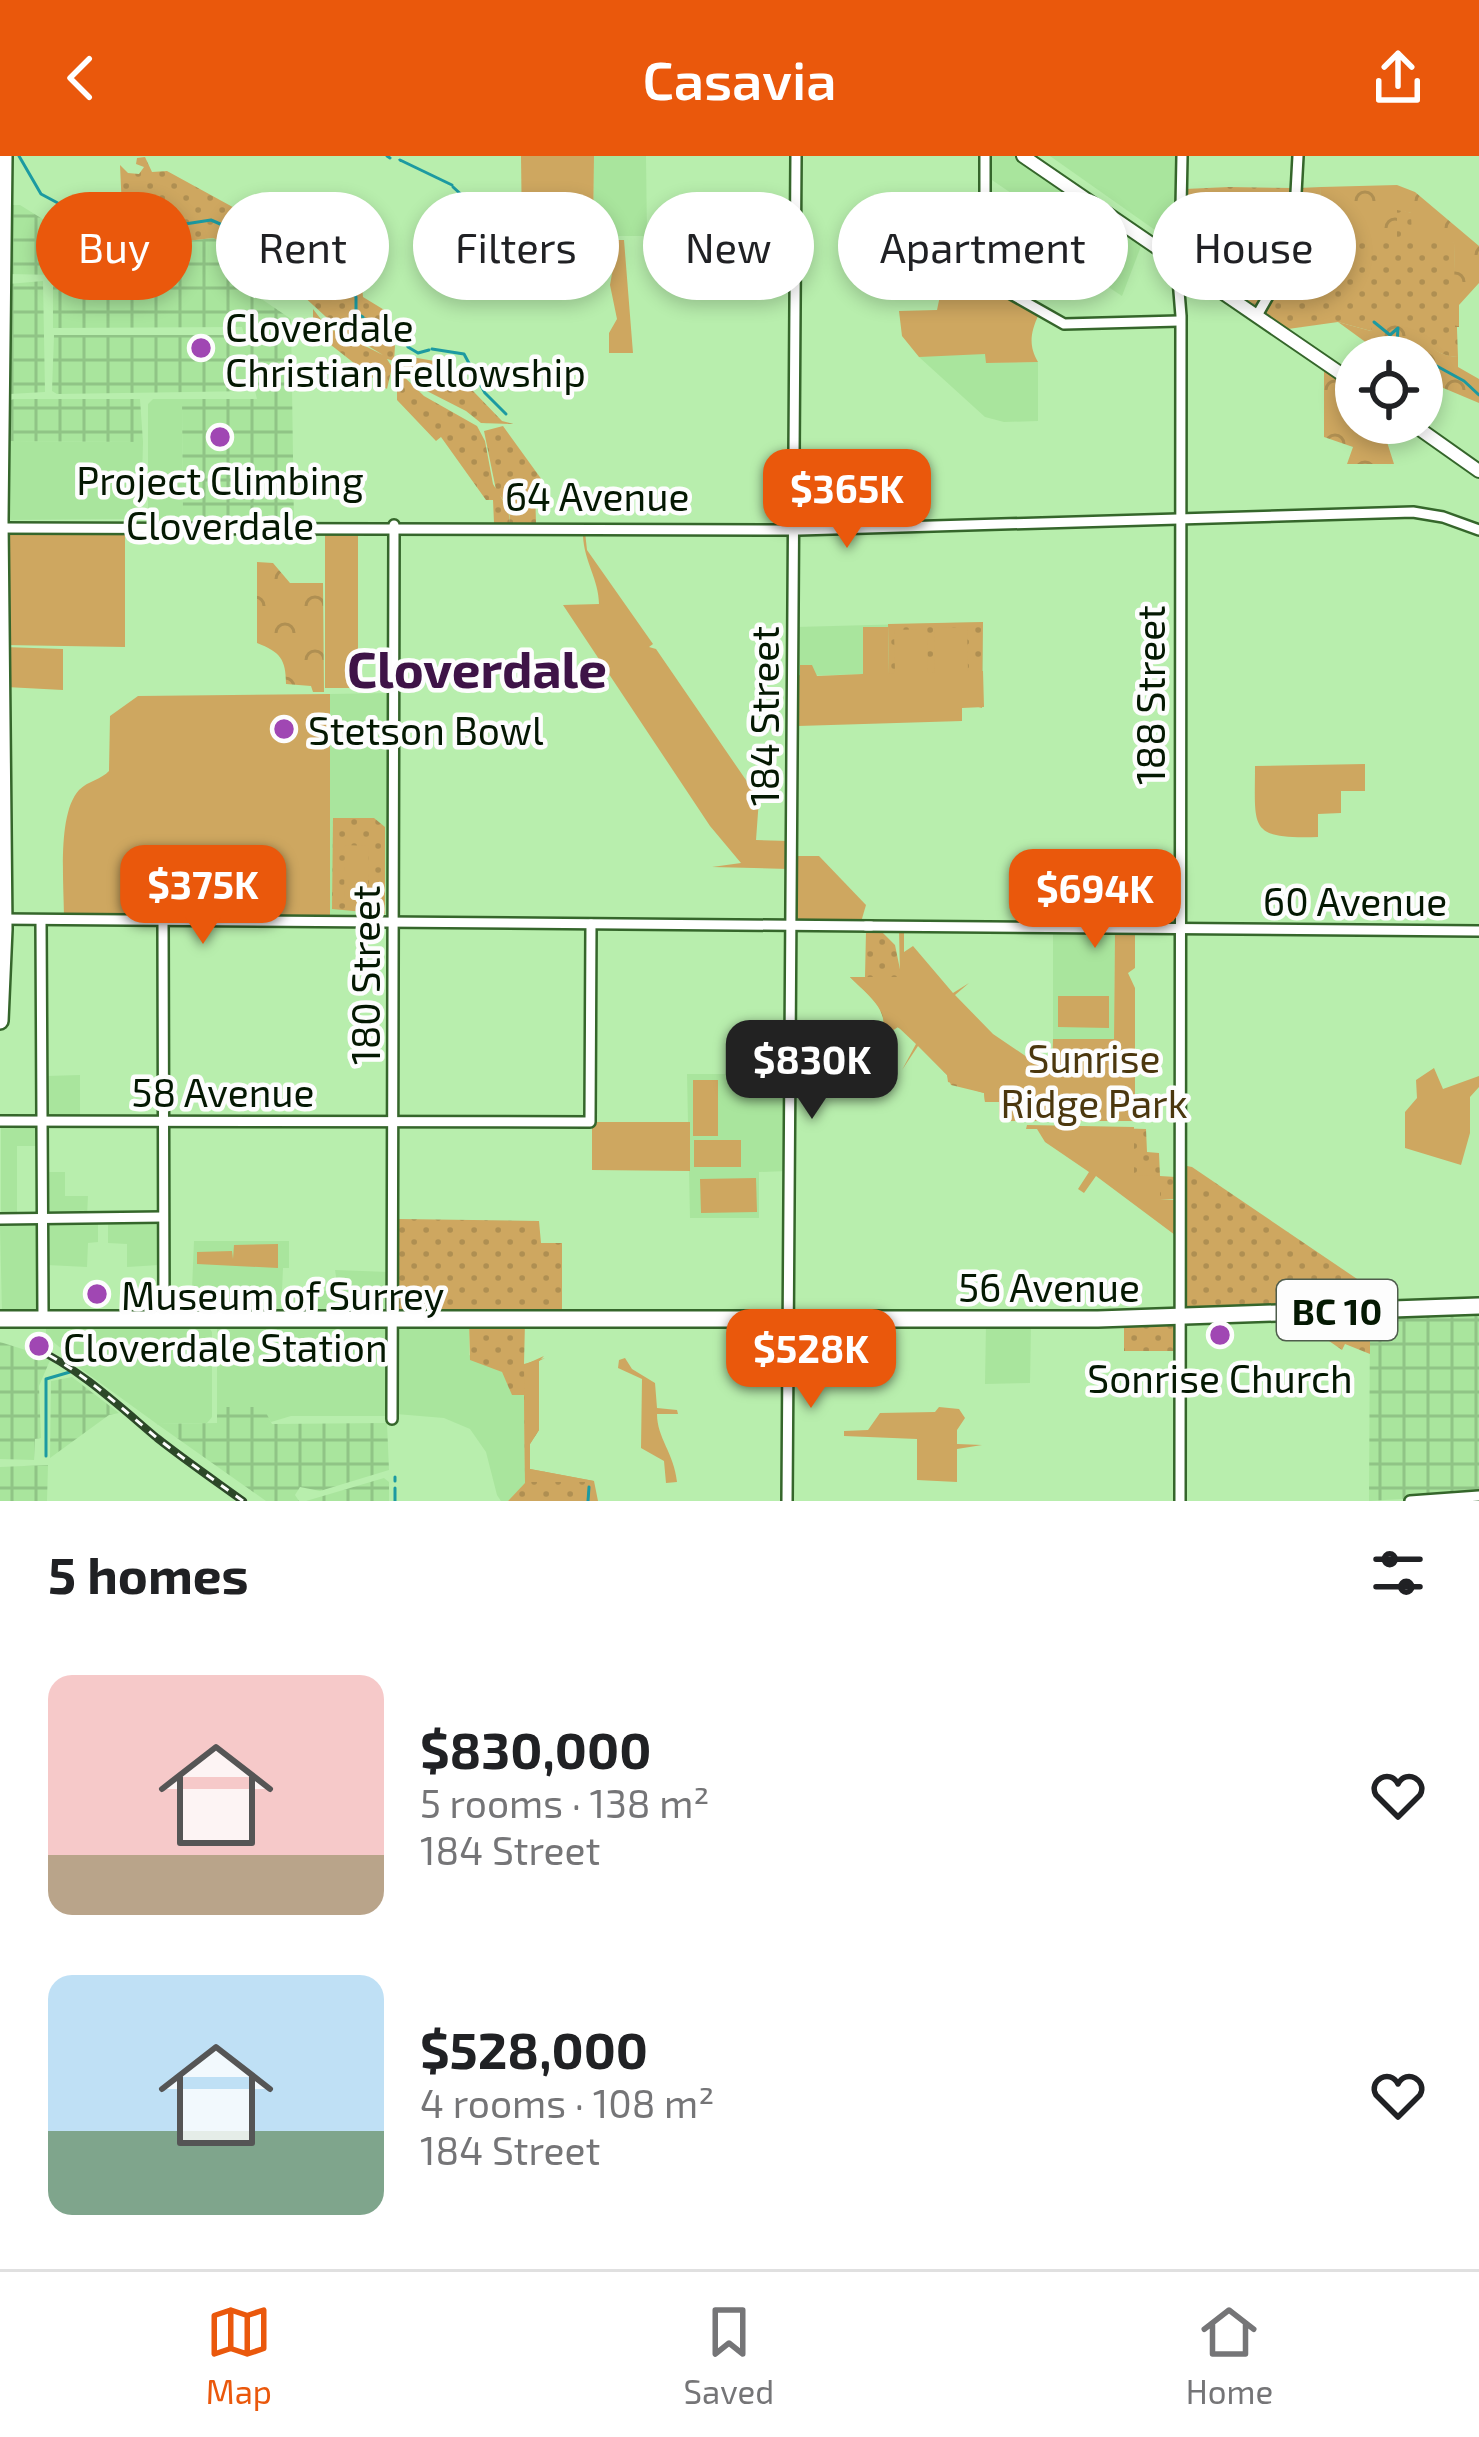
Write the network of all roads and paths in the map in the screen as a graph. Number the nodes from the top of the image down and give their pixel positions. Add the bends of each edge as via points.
1 (4, 156) edge
2 (793, 156) edge
3 (985, 156) edge
4 (1180, 156) edge
5 (1298, 156) edge
6 (1032, 158) edge
7 (1076, 192) edge
8 (1178, 192) edge
9 (1181, 192) edge
10 (1176, 300) edge
11 (1235, 300) edge
12 (1256, 311) junction
13 (1179, 321) junction
14 (1283, 333) junction
15 (1335, 369) edge
16 (1441, 444) edge
17 (1474, 467) edge
18 (1269, 513) junction
19 (1422, 513) junction
20 (1448, 513) junction
21 (1104, 516) junction
22 (1179, 516) junction
23 (1082, 521) junction
24 (88, 524) junction
25 (0, 526) edge
26 (794, 527) junction
27 (1479, 527) edge
28 (394, 528) junction
29 (67, 529) junction
30 (2, 921) edge
31 (41, 922) junction
32 (94, 922) junction
33 (163, 922) junction
34 (394, 923) junction
35 (591, 924) junction
36 (791, 924) junction
37 (1180, 929) junction
38 (1479, 931) edge
39 (0, 1021) edge
40 (0, 1121) edge
41 (42, 1121) junction
42 (163, 1121) junction
43 (393, 1121) junction
44 (164, 1217) junction
45 (0, 1219) edge
46 (42, 1219) junction
47 (1479, 1304) edge
48 (43, 1317) junction
49 (0, 1318) edge
50 (164, 1318) junction
51 (393, 1318) junction
52 (1182, 1318) junction
53 (789, 1320) junction
54 (392, 1419) dead end
55 (1479, 1496) edge
56 (787, 1501) edge
57 (1180, 1501) edge
58 (1410, 1501) edge

1 - 25 highway
2 - 26 street, 184 Street
3 - 13 street via 986,261 1004,290 1057,322
4 - 8 street, 188 Street
4 - 9 street, 188 Street
5 - 12 street via 1279,270
6 - 7 main road
10 - 13 street, 188 Street
11 - 12 main road
12 - 14 main road
12 - 14 main road
13 - 22 street, 188 Street
14 - 15 main road
16 - 17 main road
18 - 19 street, 64 Avenue
18 - 20 street, 64 Avenue
18 - 22 street, 64 Avenue
19 - 20 street
19 - 27 street, 64 Avenue
20 - 27 street, 64 Avenue
21 - 22 street, 64 Avenue
21 - 23 street
21 - 26 street, 64 Avenue
22 - 23 street
22 - 37 street, 188 Street
23 - 26 street
24 - 25 street, 64 Avenue
24 - 28 street, 64 Avenue
24 - 29 street
25 - 29 street, 64 Avenue
25 - 30 highway
26 - 28 street, 64 Avenue
26 - 28 street, 64 Avenue
26 - 36 street, 184 Street
28 - 29 street, 64 Avenue
28 - 34 street, 180 Street
30 - 31 street, 60 Avenue
30 - 39 highway
31 - 32 street, 60 Avenue
31 - 32 street, 60 Avenue
31 - 41 street
32 - 33 street, 60 Avenue
32 - 33 street, 60 Avenue
33 - 34 street, 60 Avenue
33 - 42 street
34 - 35 street, 60 Avenue
34 - 43 street, 180 Street
35 - 36 street, 60 Avenue
35 - 43 street, 58 Avenue via 590,1122
36 - 37 street, 60 Avenue
36 - 53 street, 184 Street
37 - 38 street, 60 Avenue
37 - 52 street, 188 Street
40 - 41 street, 58 Avenue
41 - 42 street, 58 Avenue
41 - 46 street
42 - 43 street, 58 Avenue
42 - 44 street
43 - 51 street, 180 Street
44 - 46 street
44 - 50 street
45 - 46 street
46 - 48 street
47 - 52 highway, 56 Avenue / BC 10
48 - 49 highway, 56 Avenue / BC 10
48 - 50 highway, 56 Avenue / BC 10
50 - 51 highway, 56 Avenue / BC 10
51 - 53 highway, 56 Avenue / BC 10
51 - 54 street, 180 Street
52 - 53 highway, 56 Avenue / BC 10
52 - 57 street, 188 Street
53 - 56 street, 184 Street
55 - 58 street

